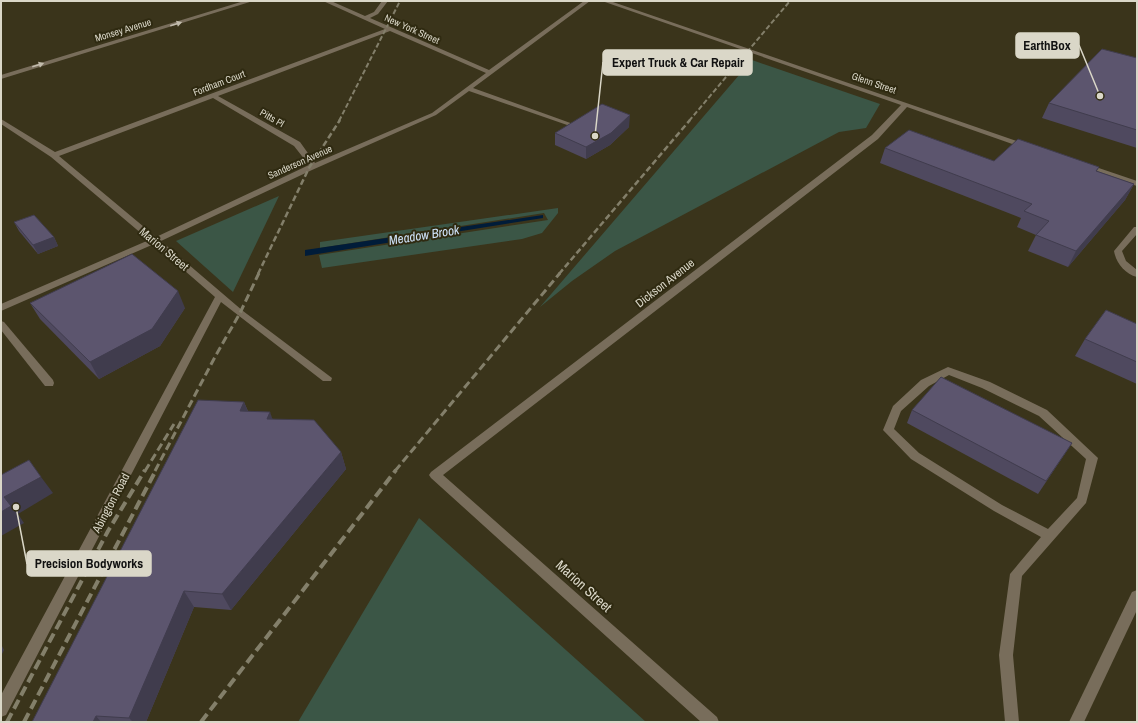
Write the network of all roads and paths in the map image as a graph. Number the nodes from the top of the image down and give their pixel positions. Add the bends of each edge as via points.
1 (250, 1) edge
2 (326, 1) edge
3 (385, 1) edge
4 (587, 1) edge
5 (605, 1) edge
6 (365, 18) junction
7 (391, 29) junction
8 (491, 72) junction
9 (1, 77) edge
10 (468, 89) junction
11 (214, 96) junction
12 (905, 105) junction
13 (1, 121) edge
14 (572, 125) edge
15 (1036, 149) edge
16 (54, 155) junction
17 (1079, 164) edge
18 (313, 166) junction
19 (1137, 184) edge
20 (1137, 229) edge
21 (154, 241) junction
22 (1137, 274) edge
23 (220, 296) junction
24 (1, 308) edge
25 (1, 324) edge
26 (327, 378) dead end
27 (48, 383) dead end
28 (435, 475) joint
29 (1050, 536) junction
30 (1137, 596) edge
31 (1, 710) edge
32 (712, 722) edge
33 (1012, 722) edge
34 (1076, 722) edge

9 -> 1 street, Monsey Avenue
2 - 6 street, New York Street
3 - 6 street via 376,13
4 - 8 street, Sanderson Avenue
5 - 12 street, Glenn Street
6 - 7 street, New York Street
7 - 8 street, New York Street
7 - 11 street, Fordham Court
8 - 10 street, Sanderson Avenue
10 - 14 street
10 - 18 street, Sanderson Avenue via 434,114
11 - 16 street, Fordham Court
11 - 18 street, Pitts Pl via 297,144
12 - 15 street, Glenn Street
12 - 28 street, Dickson Avenue via 875,137
13 - 16 street, Marion Street
16 - 21 street, Marion Street
17 - 19 street
18 - 21 street, Sanderson Avenue
20 - 22 street via 1118,251 1119,260
21 - 23 street, Marion Street
21 - 24 street, Sanderson Avenue
23 - 26 street, Marion Street
23 - 31 street, Abington Road
25 - 27 street
28 - 32 street, Marion Street
29 - 29 street via 1082,500 1092,458 1043,413 986,385 948,371 925,383 898,409 888,430 915,456 998,508
29 - 33 street via 1016,574 1006,655
30 - 34 street

